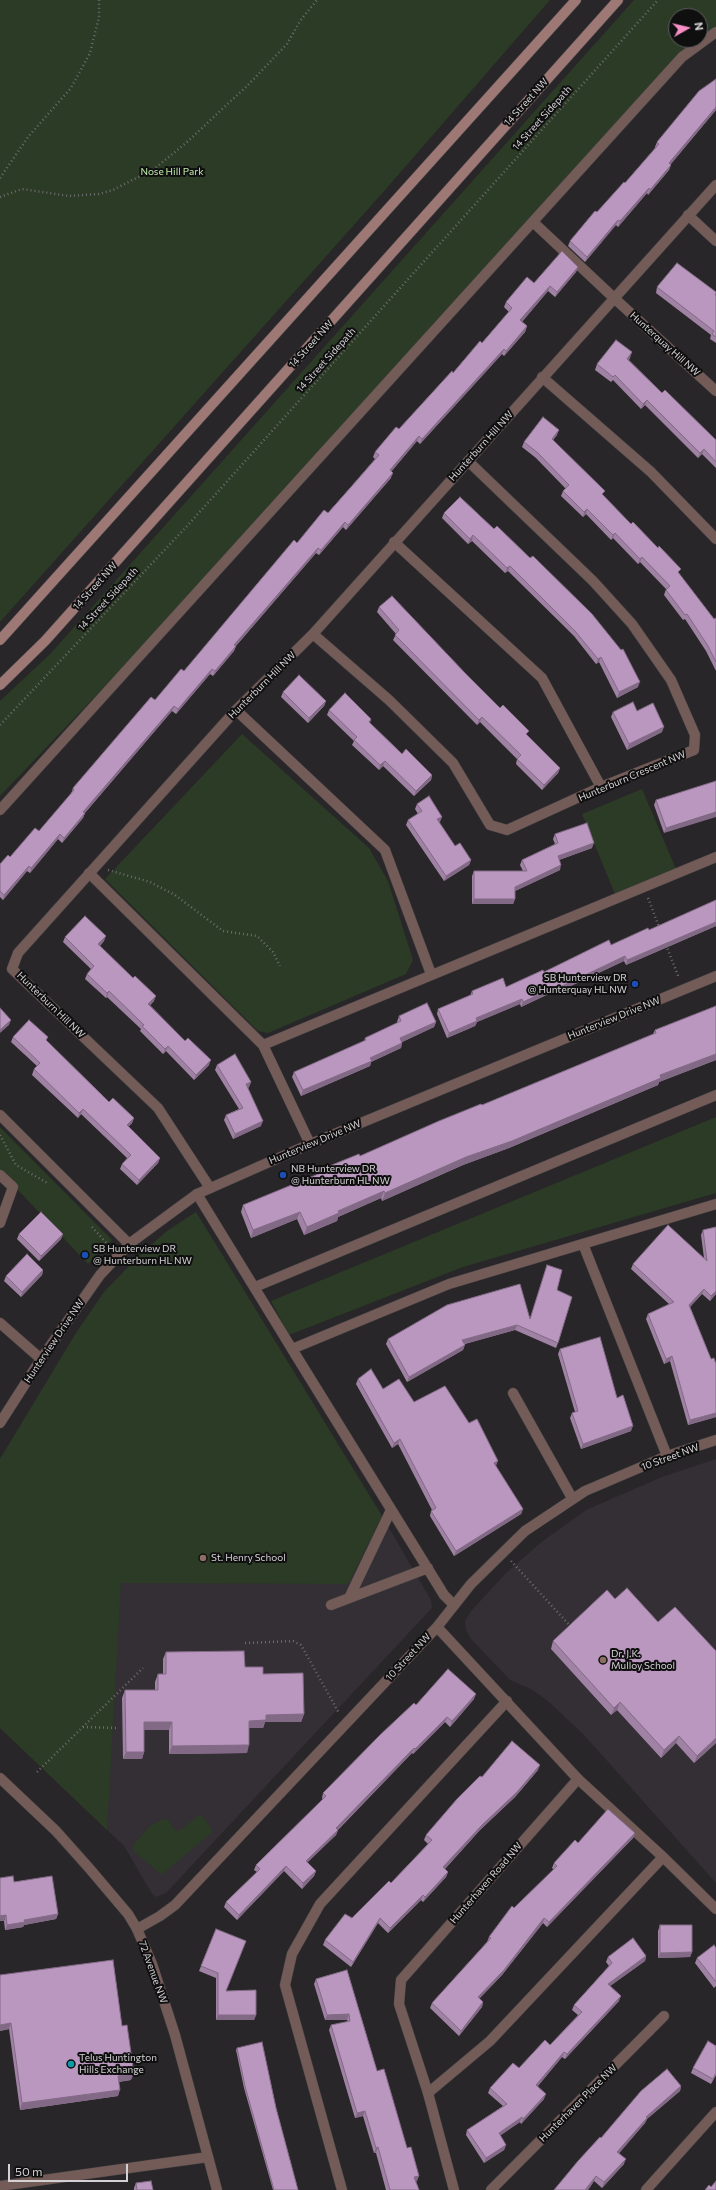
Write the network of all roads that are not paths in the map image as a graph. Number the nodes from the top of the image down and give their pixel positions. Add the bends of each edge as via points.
1 (576, 0) edge
2 (618, 0) edge
3 (716, 32) edge
4 (716, 185) edge
5 (688, 215) junction
6 (533, 222) junction
7 (716, 241) edge
8 (614, 298) junction
9 (542, 377) junction
10 (716, 391) edge
11 (468, 461) junction
12 (716, 539) edge
13 (394, 542) junction
14 (313, 634) junction
15 (0, 640) edge
16 (0, 685) edge
17 (236, 710) junction
18 (602, 787) junction
19 (0, 810) edge
20 (716, 857) edge
21 (92, 870) junction
22 (431, 974) junction
23 (716, 976) edge
24 (263, 1045) junction
25 (716, 1095) edge
26 (0, 1115) edge
27 (310, 1144) junction
28 (0, 1175) edge
29 (210, 1188) junction
30 (197, 1194) junction
31 (716, 1204) edge
32 (0, 1223) edge
33 (129, 1244) junction
34 (583, 1244) junction
35 (255, 1287) junction
36 (0, 1323) edge
37 (292, 1349) junction
38 (41, 1359) junction
39 (513, 1393) dead end
40 (0, 1423) edge
41 (716, 1440) edge
42 (667, 1456) junction
43 (572, 1498) junction
44 (391, 1510) junction
45 (428, 1568) junction
46 (350, 1596) junction
47 (331, 1605) dead end
48 (454, 1605) junction
49 (437, 1627) junction
50 (507, 1701) junction
51 (578, 1779) junction
52 (1, 1781) edge
53 (663, 1857) junction
54 (716, 1909) edge
55 (137, 1929) junction
56 (664, 2016) dead end
57 (428, 2093) junction
58 (716, 2112) edge
59 (208, 2157) junction
60 (0, 2186) edge
61 (217, 2190) edge
62 (342, 2190) edge
63 (454, 2190) edge
64 (491, 2190) edge
65 (646, 2190) edge

1 - 15 main road
2 - 16 main road, 14 Street NW via 45,641
3 - 6 street via 682,57
4 - 5 street, Hunterburn Hill NW
5 - 7 street
5 - 8 street, Hunterburn Hill NW
6 - 8 street, Hunterquay Hill NW
6 - 19 street
8 - 9 street, Hunterburn Hill NW
8 - 10 street, Hunterquay Hill NW
9 - 11 street, Hunterburn Hill NW
9 - 12 street via 651,472
11 - 13 street, Hunterburn Hill NW
11 - 18 street, Hunterburn Crescent NW via 593,581 632,624 671,680 695,735 694,750
13 - 14 street, Hunterburn Hill NW
13 - 18 street via 542,678
14 - 17 street, Hunterburn Hill NW
14 - 18 street, Hunterburn Crescent NW via 389,700 453,763 490,825 507,830
17 - 21 street, Hunterburn Hill NW
17 - 22 street via 385,850
20 - 22 street
21 - 24 street
21 - 29 street, Hunterburn Hill NW via 18,953 12,969 158,1108
22 - 24 street
23 - 27 street, Hunterview Drive NW
24 - 27 street
25 - 35 street
26 - 33 street
27 - 29 street, Hunterview Drive NW
28 - 32 street via 13,1187
29 - 30 street, Hunterview Drive NW
30 - 33 street, Hunterview Drive NW
30 - 35 street
31 - 34 street
33 - 38 street, Hunterview Drive NW via 100,1275
34 - 37 street via 449,1284
34 - 42 street
35 - 37 street
36 - 38 street
37 - 44 street
38 - 40 street, Hunterview Drive NW
39 - 43 street
41 - 42 street, 10 Street NW
42 - 43 street, 10 Street NW
43 - 48 street, 10 Street NW via 525,1531 471,1584
44 - 45 street
44 - 46 street
45 - 46 street
45 - 48 street via 444,1595
46 - 47 street
48 - 49 street, 10 Street NW
49 - 50 street
49 - 55 street, 10 Street NW via 175,1905
50 - 51 street
50 - 62 street via 320,1904 292,1954 285,1986
51 - 53 street
51 - 57 street, Hunterhaven Road NW via 401,1980 399,2004
52 - 55 street, 72 Avenue NW via 56,1831 128,1914
53 - 54 street
53 - 57 street via 490,2041
55 - 59 street, 72 Avenue NW via 161,1992
56 - 64 street, Hunterhaven Place NW
57 - 63 street, Hunterhaven Road NW
58 - 65 street
59 - 60 street
59 - 61 street, 72 Avenue NW

